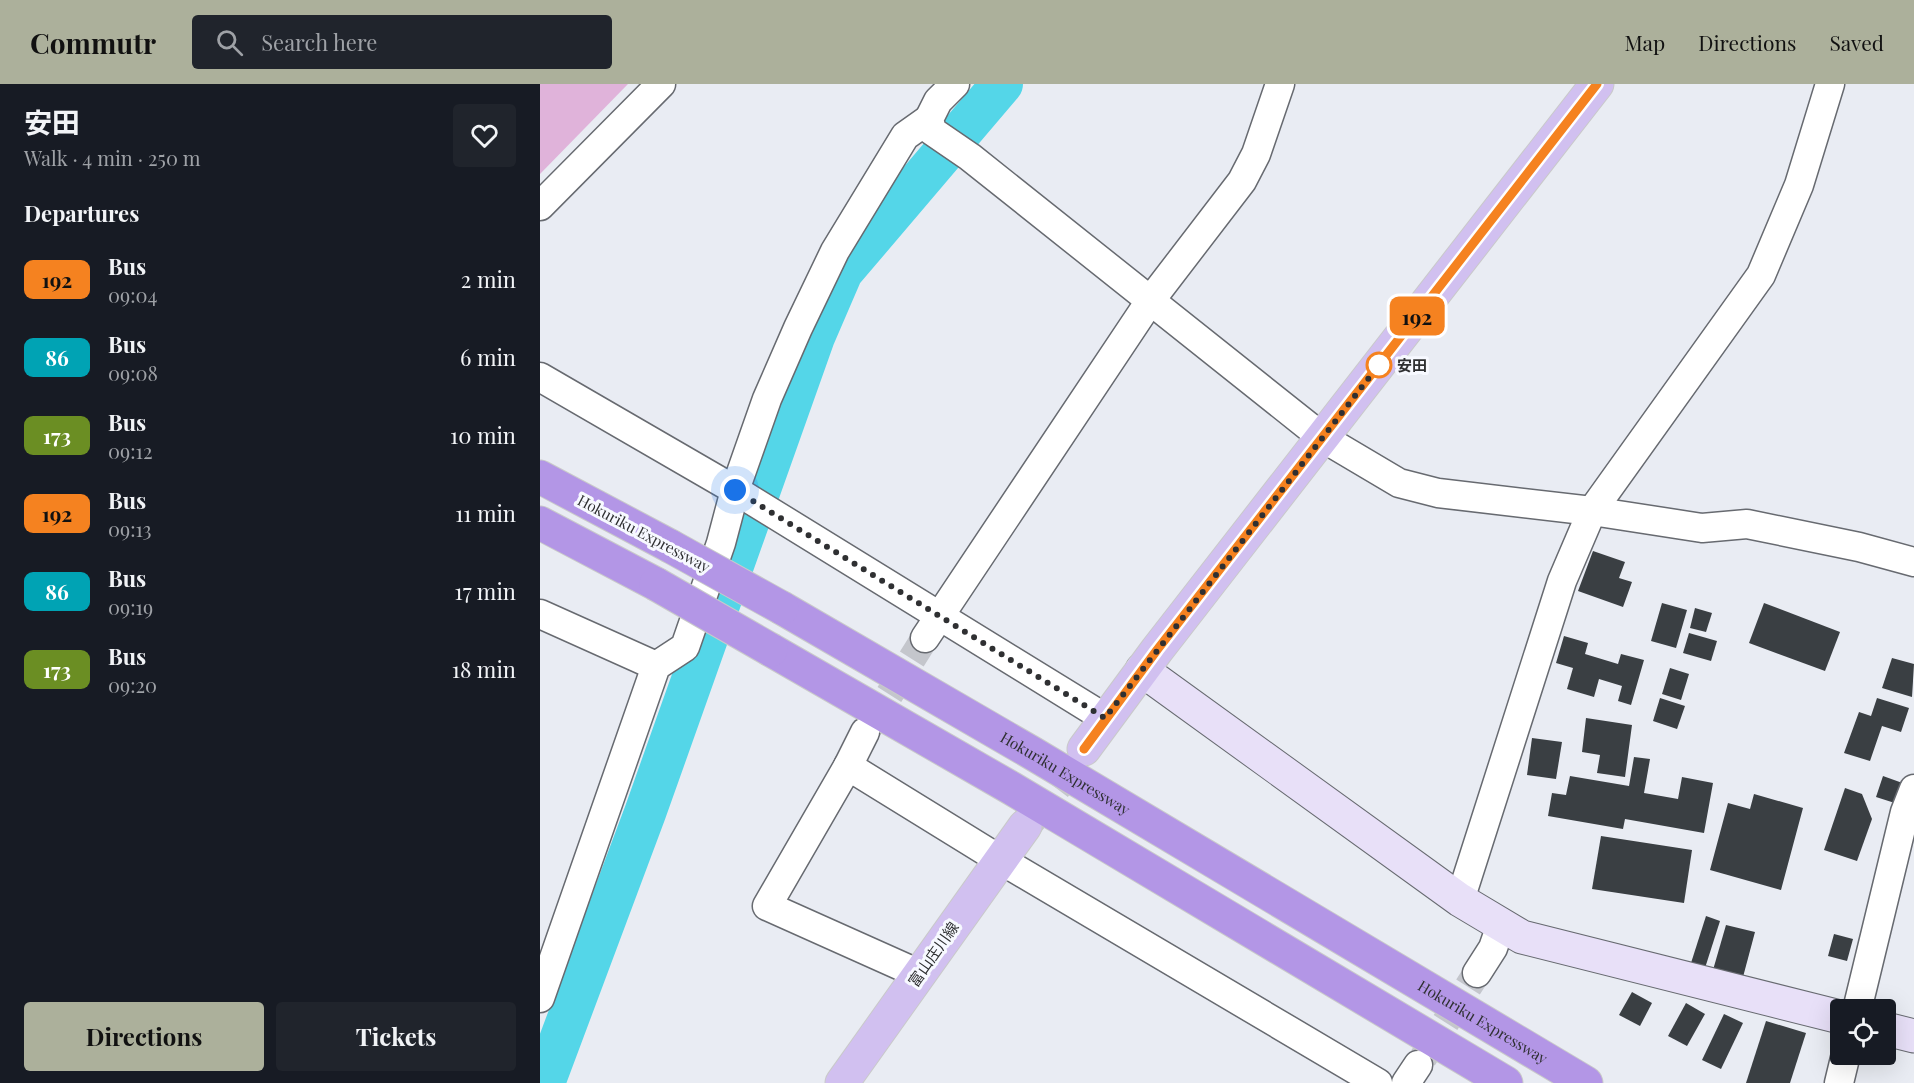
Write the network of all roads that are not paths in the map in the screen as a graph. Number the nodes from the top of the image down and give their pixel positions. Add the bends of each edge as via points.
1 (660, 84) edge
2 (955, 84) edge
3 (1280, 84) edge
4 (1597, 84) edge
5 (1830, 84) edge
6 (930, 125) junction
7 (540, 206) edge
8 (1150, 301) junction
9 (540, 377) edge
10 (1323, 438) junction
11 (540, 477) edge
12 (739, 493) junction
13 (1592, 511) junction
14 (540, 522) edge
15 (1914, 562) edge
16 (540, 614) edge
17 (933, 627) junction
18 (656, 666) junction
19 (1142, 670) junction
20 (1105, 718) junction
21 (865, 732) tunnel mouth
22 (1084, 749) tunnel mouth
23 (848, 766) junction
24 (1914, 789) edge
25 (1025, 826) tunnel mouth
26 (1001, 860) junction
27 (1460, 900) junction
28 (1501, 925) junction
29 (1477, 973) tunnel mouth
30 (919, 974) junction
31 (540, 998) edge
32 (1860, 999) edge
33 (1830, 1014) edge
34 (1896, 1032) edge
35 (1914, 1036) edge
36 (1843, 1065) edge
37 (1367, 1080) edge
38 (842, 1083) edge
39 (1506, 1083) edge
40 (1586, 1083) edge
41 (1839, 1083) edge

1 - 7 street
2 - 6 street via 938,101
3 - 8 street via 1242,182
4 - 10 main road
5 - 13 street via 1799,185 1761,275
6 - 8 street
6 - 12 street via 905,136 835,251 767,399
8 - 10 street
8 - 17 street
9 - 12 street
10 - 13 street via 1398,483 1438,493
10 - 19 main road
11 - 40 highway, Hokuriku Expressway, bridge via 782,608
12 - 17 street
12 - 18 street via 685,647
13 - 15 street via 1702,528 1747,524
13 - 27 street via 1562,581
14 - 39 highway, bridge via 656,584 1011,788
16 - 18 street
17 - 20 street
18 - 31 street
19 - 20 main road
19 - 27 street
20 - 22 main road
21 - 23 street
23 - 26 street
23 - 30 street via 767,906
24 - 32 street
25 - 26 main road, 富山庄川線
26 - 30 main road, 富山庄川線
26 - 37 street
27 - 28 street
28 - 29 street via 1493,948
28 - 33 street via 1522,937
30 - 38 main road, 富山庄川線
34 - 35 street
36 - 41 street

